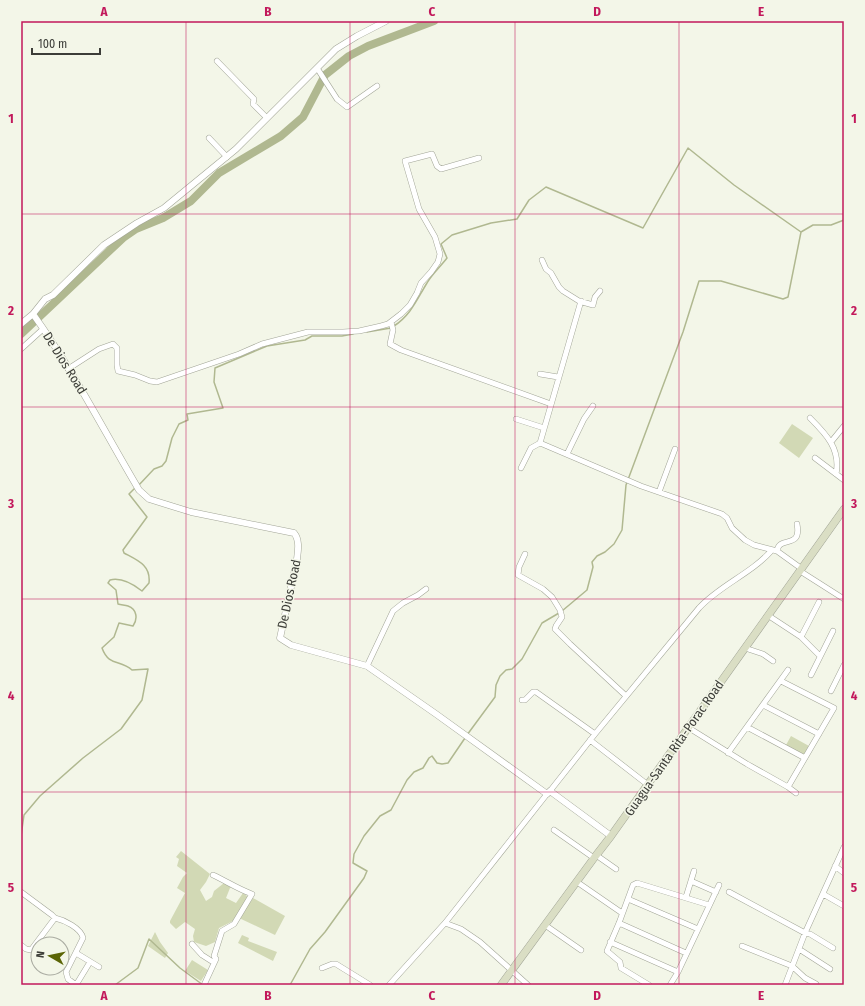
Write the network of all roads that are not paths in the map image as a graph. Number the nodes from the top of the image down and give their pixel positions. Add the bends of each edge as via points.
1 (386, 21) edge
2 (217, 60) dead end
3 (318, 70) junction
4 (377, 86) dead end
5 (267, 118) junction
6 (209, 138) dead end
7 (227, 157) junction
8 (479, 158) dead end
9 (542, 260) dead end
10 (600, 291) dead end
11 (581, 301) junction
12 (34, 315) junction
13 (391, 323) junction
14 (21, 324) edge
15 (42, 327) junction
16 (21, 349) edge
17 (68, 369) junction
18 (540, 374) dead end
19 (558, 377) junction
20 (551, 404) junction
21 (593, 406) dead end
22 (810, 418) dead end
23 (516, 419) dead end
24 (844, 426) edge
25 (544, 428) junction
26 (831, 442) junction
27 (540, 443) junction
28 (675, 449) dead end
29 (568, 454) junction
30 (815, 458) dead end
31 (521, 468) dead end
32 (836, 474) junction
33 (844, 480) edge
34 (659, 492) junction
35 (844, 509) edge
36 (842, 517) edge
37 (797, 524) dead end
38 (774, 551) junction
39 (524, 554) dead end
40 (801, 570) junction
41 (426, 589) dead end
42 (844, 599) edge
43 (819, 602) dead end
44 (769, 616) junction
45 (833, 631) dead end
46 (801, 637) junction
47 (745, 648) junction
48 (820, 656) junction
49 (773, 661) dead end
50 (367, 666) junction
51 (844, 667) edge
52 (788, 670) dead end
53 (811, 675) dead end
54 (781, 681) junction
55 (831, 690) dead end
56 (626, 696) junction
57 (522, 700) dead end
58 (763, 705) junction
59 (747, 727) junction
60 (689, 728) junction
61 (595, 734) junction
62 (819, 734) junction
63 (590, 740) junction
64 (728, 753) junction
65 (805, 758) junction
66 (648, 785) junction
67 (788, 787) junction
68 (549, 792) junction
69 (796, 793) dead end
70 (554, 830) dead end
71 (611, 836) junction
72 (844, 847) edge
73 (595, 856) junction
74 (835, 866) junction
75 (616, 869) dead end
76 (694, 871) dead end
77 (844, 873) edge
78 (213, 875) dead end
79 (691, 881) junction
80 (577, 882) junction
81 (719, 885) dead end
82 (21, 892) edge
83 (716, 892) junction
84 (729, 892) dead end
85 (823, 894) junction
86 (686, 897) junction
87 (628, 899) junction
88 (709, 905) junction
89 (844, 906) edge
90 (622, 913) junction
91 (55, 918) junction
92 (619, 922) junction
93 (445, 923) junction
94 (545, 925) junction
95 (698, 929) junction
96 (805, 933) junction
97 (610, 942) junction
98 (192, 944) dead end
99 (21, 945) edge
100 (742, 946) dead end
101 (833, 948) dead end
102 (799, 949) junction
103 (581, 950) dead end
104 (76, 953) junction
105 (686, 953) junction
106 (90, 962) junction
107 (213, 962) junction
108 (792, 966) junction
109 (99, 967) dead end
110 (322, 968) dead end
111 (512, 970) junction
112 (830, 970) dead end
113 (678, 972) junction
114 (816, 984) edge
115 (76, 985) edge
116 (204, 985) edge
117 (370, 985) edge
118 (390, 985) edge
119 (501, 985) edge
120 (528, 985) edge
121 (649, 985) edge
122 (670, 985) edge
123 (785, 985) edge

1 - 3 street via 336,49
2 - 5 street via 254,99 253,104
3 - 4 street via 337,98 347,107
3 - 5 street
5 - 7 street
6 - 7 street
7 - 12 street via 164,208 104,245 53,295 44,299
8 - 13 street via 441,169 432,154 405,161 417,203 435,237 440,258 421,283 410,305
9 - 11 street via 559,287
10 - 11 street via 592,305
11 - 19 street
12 - 14 street
12 - 15 street, De Dios Road
13 - 17 street via 359,331 308,332 257,345 239,354 157,382 118,371 117,348 113,344 98,349
13 - 20 street via 393,330 390,344 401,350
15 - 16 street
15 - 17 street, De Dios Road
17 - 50 street, De Dios Road via 134,482 149,499 191,512 294,533 298,543 297,560 280,638 291,645
18 - 19 street
19 - 20 street
20 - 25 street
21 - 29 street
22 - 26 street
23 - 25 street
24 - 26 street
25 - 27 street
26 - 32 street via 837,467
27 - 29 street
27 - 31 street via 531,448
28 - 34 street
29 - 34 street
30 - 32 street
32 - 33 street
34 - 38 street via 722,514 745,540
35 - 36 main road, Guagua-Santa Rita-Porac Road
36 - 40 main road, Guagua-Santa Rita-Porac Road
37 - 38 street via 796,538 791,542 782,543
38 - 40 street
38 - 56 street via 708,599
39 - 56 street via 518,575 552,597 562,617 556,626 558,633
40 - 42 street
40 - 44 main road, Guagua-Santa Rita-Porac Road
41 - 50 street via 393,611
43 - 46 street
44 - 46 street
44 - 47 main road, Guagua-Santa Rita-Porac Road
45 - 48 street
46 - 48 street
47 - 49 street via 763,654
47 - 60 main road, Guagua-Santa Rita-Porac Road
48 - 53 street
50 - 68 street, De Dios Road
51 - 55 street
52 - 54 street
54 - 58 street
54 - 62 street via 834,708
56 - 61 street
57 - 61 street via 536,692
58 - 59 street
58 - 62 street
59 - 64 street
59 - 65 street
60 - 64 street
60 - 66 main road, Guagua-Santa Rita-Porac Road
61 - 63 street
62 - 65 street
63 - 66 street
63 - 68 street
64 - 67 street
65 - 67 street
66 - 71 main road, Guagua-Santa Rita-Porac Road
67 - 69 street
68 - 71 street, De Dios Road
68 - 93 street
70 - 73 street
71 - 73 main road, Guagua-Santa Rita-Porac Road
72 - 74 street
73 - 75 street
73 - 80 main road, Guagua-Santa Rita-Porac Road
74 - 77 street
74 - 85 street
76 - 79 street
78 - 107 street via 252,894 234,924 222,931 214,956 216,959
79 - 83 street
79 - 86 street
80 - 90 street
80 - 94 main road, Guagua-Santa Rita-Porac Road
81 - 83 street
82 - 91 street
83 - 88 street
84 - 96 street
85 - 89 street
85 - 96 street
86 - 87 street via 637,883 633,884
86 - 88 street
87 - 90 street
87 - 95 street
88 - 95 street
90 - 92 street
91 - 99 street via 31,950
91 - 104 street via 82,934 83,938
92 - 97 street
92 - 105 street
93 - 111 street via 468,933
93 - 118 street
94 - 103 street
94 - 111 main road, Guagua-Santa Rita-Porac Road
95 - 105 street
96 - 101 street
96 - 102 street
97 - 113 street
97 - 121 street via 607,951 620,962 620,968
98 - 107 street
100 - 108 street
102 - 108 street
102 - 112 street
104 - 106 street
104 - 115 street via 66,972 68,979
105 - 113 street
106 - 109 street
106 - 115 street
107 - 116 street
108 - 114 street
108 - 123 street
110 - 117 street via 332,964 338,965
111 - 119 main road, Guagua-Santa Rita-Porac Road
111 - 120 street
113 - 122 street

